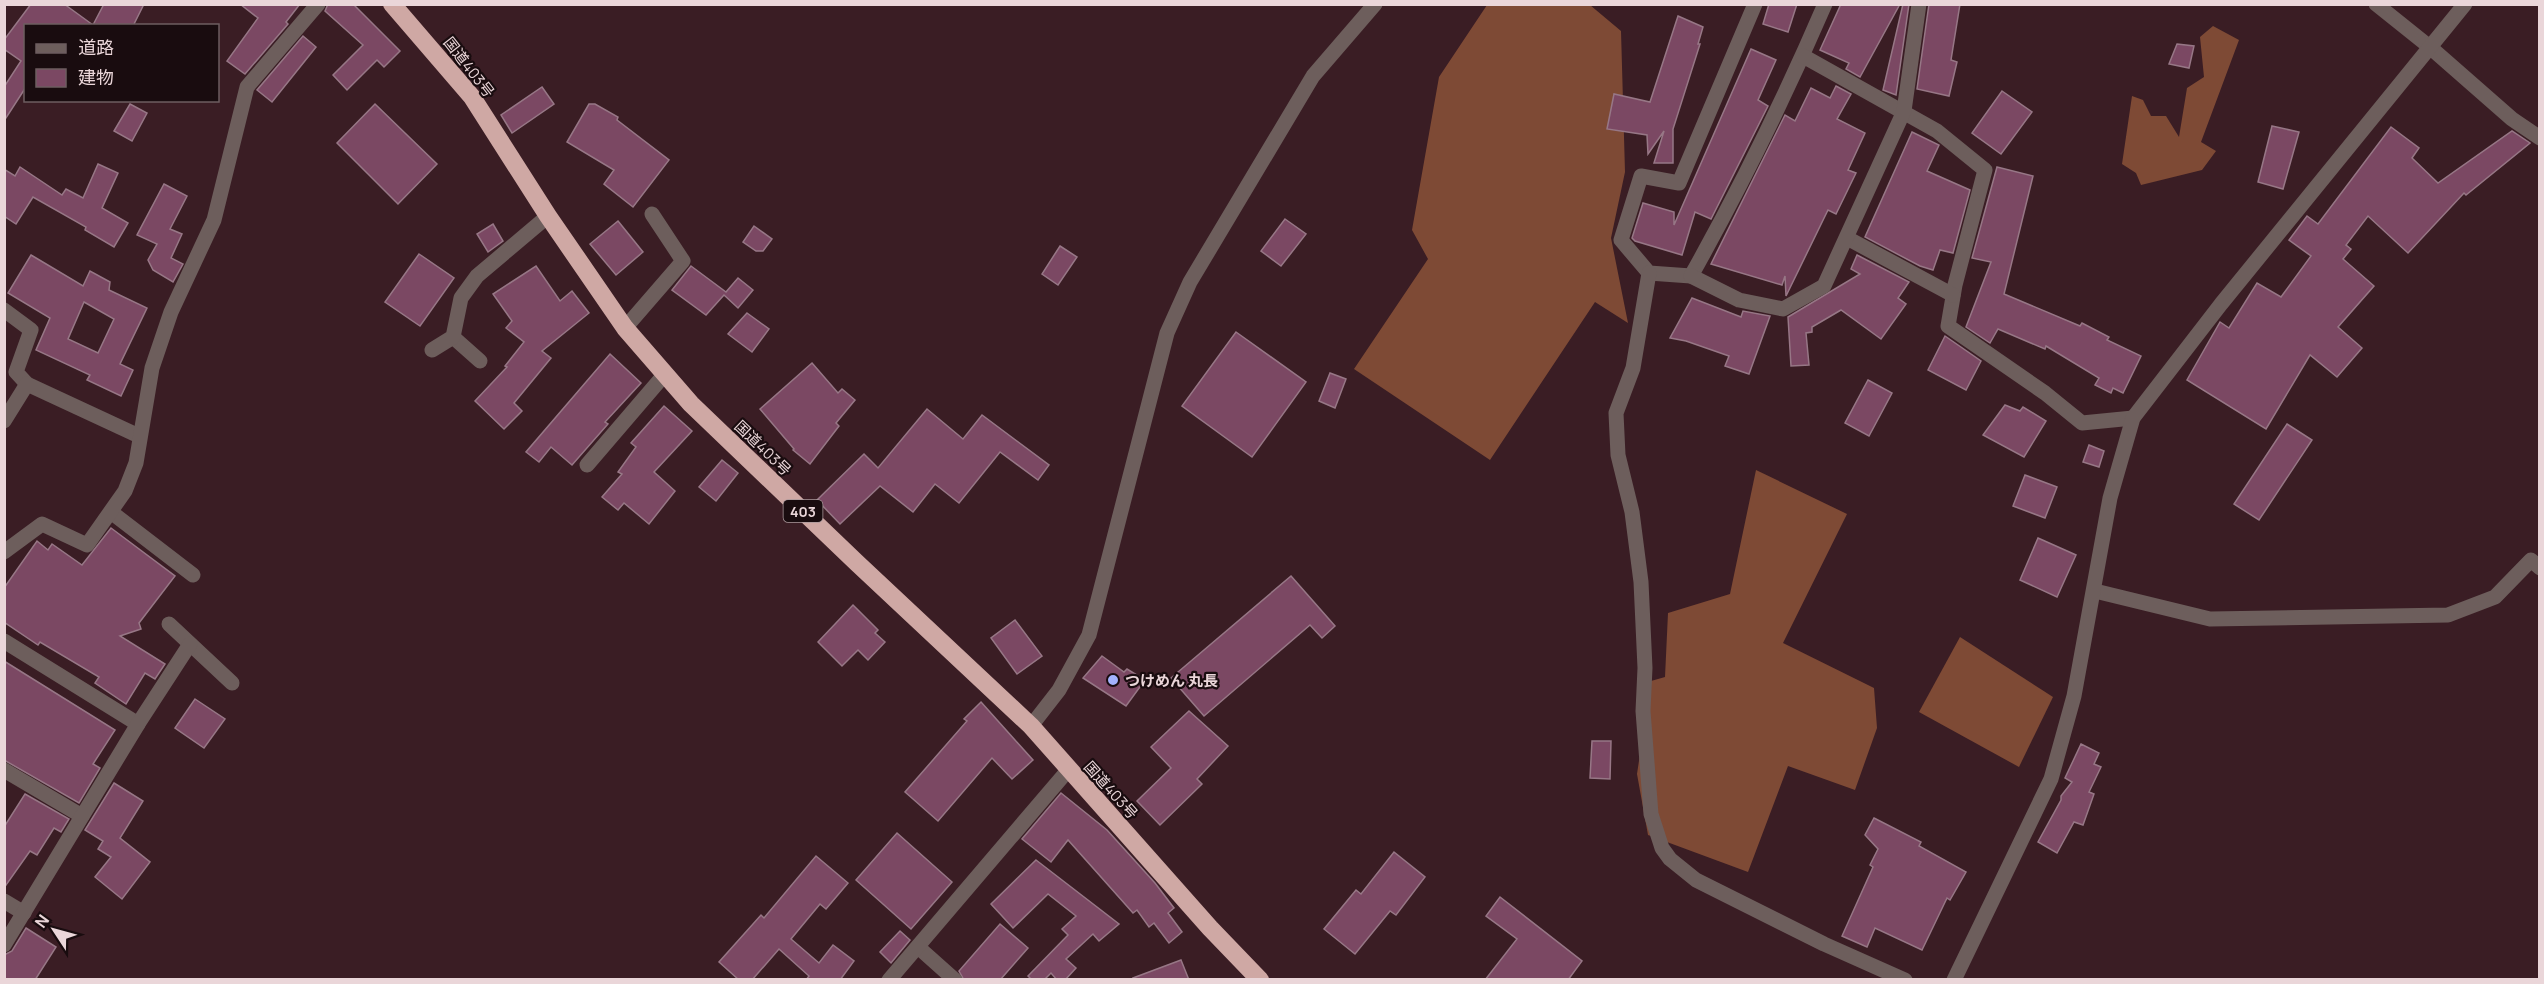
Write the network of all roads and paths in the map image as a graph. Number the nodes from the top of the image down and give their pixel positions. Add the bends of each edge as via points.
1 (318, 4) edge
2 (392, 4) edge
3 (1375, 4) edge
4 (1755, 4) edge
5 (1825, 4) edge
6 (1919, 4) edge
7 (2376, 4) edge
8 (2465, 4) edge
9 (2431, 48) junction
10 (1803, 56) junction
11 (1904, 111) junction
12 (2540, 138) edge
13 (652, 214) dead end
14 (548, 216) junction
15 (1847, 238) junction
16 (1649, 273) junction
17 (1691, 276) junction
18 (1953, 295) junction
19 (4, 310) edge
20 (625, 328) junction
21 (453, 337) junction
22 (432, 350) dead end
23 (480, 361) dead end
24 (665, 374) junction
25 (27, 384) junction
26 (2133, 418) junction
27 (4, 422) edge
28 (139, 436) junction
29 (587, 465) dead end
30 (111, 513) junction
31 (4, 552) edge
32 (2540, 568) edge
33 (193, 575) dead end
34 (2095, 591) junction
35 (169, 624) dead end
36 (4, 641) edge
37 (190, 644) junction
38 (232, 683) dead end
39 (138, 724) junction
40 (1031, 726) junction
41 (1069, 769) junction
42 (4, 770) edge
43 (82, 816) junction
44 (4, 901) edge
45 (24, 913) junction
46 (4, 945) edge
47 (918, 947) junction
48 (889, 980) edge
49 (955, 980) edge
50 (1260, 980) edge
51 (1905, 980) edge
52 (1954, 980) edge

1 - 28 street via 247,87 213,220 171,312 152,368
2 - 14 highway, 国道403号 / 403 via 472,97
3 - 40 street via 1313,76 1186,292 1167,333 1089,635 1059,690
4 - 16 street via 1679,183 1641,176 1621,240
5 - 10 street
6 - 11 street
7 - 9 street
8 - 9 street
9 - 12 street via 2512,119
9 - 26 street
10 - 11 street
10 - 17 street via 1737,194
11 - 15 street
11 - 18 street via 1937,131 1985,170
13 - 20 street via 683,261
14 - 20 highway, 国道403号 / 403
14 - 21 street via 477,276 461,298
15 - 17 street via 1824,286 1783,309 1739,300
15 - 18 street
16 - 17 street
16 - 51 street via 1633,368 1616,413 1618,454 1632,512 1641,582 1643,711 1651,814 1662,848 1696,880
18 - 26 street via 1948,326 2082,423
19 - 25 street via 31,330 16,372
20 - 24 highway, 国道403号 / 403
21 - 22 street
21 - 23 street
24 - 29 street
24 - 40 highway, 国道403号 / 403 via 824,532
25 - 27 street
25 - 28 street
26 - 34 street via 2110,498
28 - 30 street via 136,463
30 - 31 street via 87,544 42,524
30 - 33 street
32 - 34 street via 2531,560 2495,597 2448,615 2210,619
34 - 52 street via 2074,696 2051,779
35 - 37 street
36 - 39 street
37 - 38 street
37 - 39 street
39 - 43 street
40 - 41 highway, 国道403号 / 403
41 - 47 street
41 - 50 highway, 国道403号 / 403
42 - 43 street
43 - 45 street
44 - 45 street
45 - 46 street
47 - 48 street
47 - 49 street

